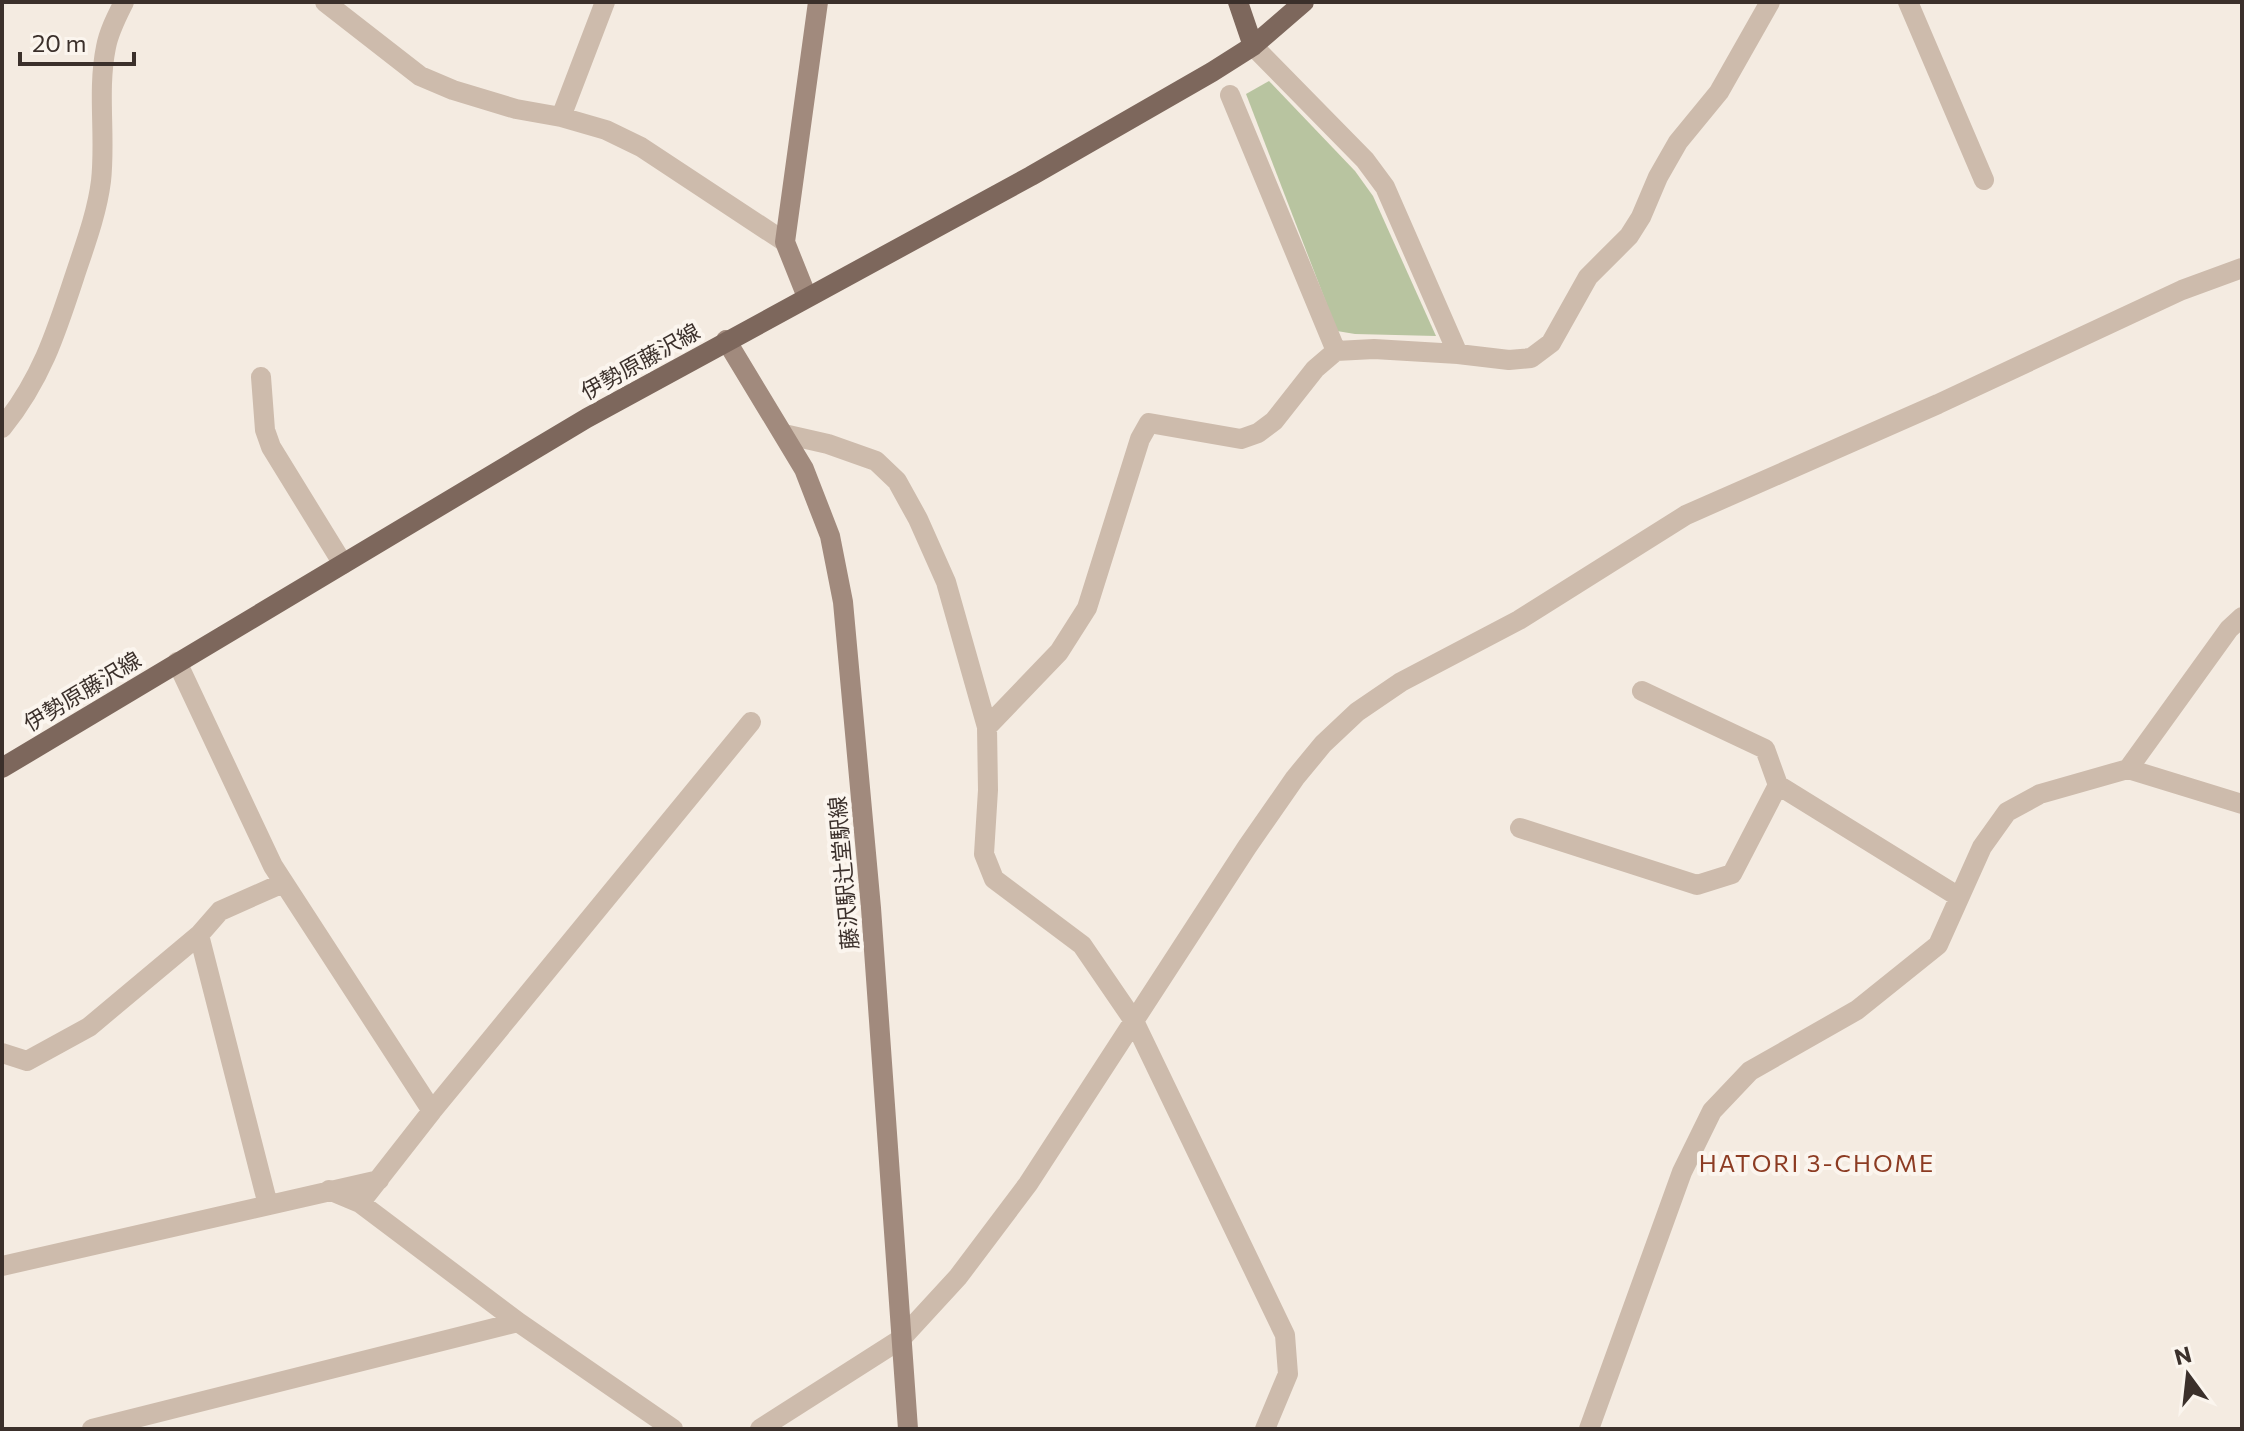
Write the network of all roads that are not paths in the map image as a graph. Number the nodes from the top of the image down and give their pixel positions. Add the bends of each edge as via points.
1 (124, 2) edge
2 (325, 2) edge
3 (605, 2) edge
4 (818, 2) edge
5 (1238, 2) edge
6 (1304, 2) edge
7 (1770, 2) edge
8 (1908, 2) edge
9 (1253, 46) junction
10 (1230, 95) dead end
11 (561, 117) junction
12 (1984, 180) dead end
13 (785, 242) junction
14 (2242, 268) edge
15 (807, 297) junction
16 (726, 340) junction
17 (1336, 351) junction
18 (1458, 354) junction
19 (261, 377) dead end
20 (2, 428) edge
21 (784, 434) junction
22 (343, 564) junction
23 (2242, 617) edge
24 (177, 662) junction
25 (1642, 691) dead end
26 (751, 722) dead end
27 (987, 727) junction
28 (2, 768) edge
29 (2128, 769) junction
30 (1778, 785) junction
31 (2242, 804) edge
32 (1520, 828) dead end
33 (283, 883) junction
34 (1959, 897) junction
35 (199, 935) junction
36 (1134, 1021) junction
37 (2, 1053) edge
38 (432, 1111) junction
39 (379, 1180) junction
40 (329, 1190) junction
41 (360, 1203) junction
42 (268, 1205) junction
43 (2, 1266) edge
44 (518, 1322) junction
45 (901, 1339) junction
46 (92, 1429) edge
47 (673, 1429) edge
48 (760, 1429) edge
49 (908, 1429) edge
50 (1265, 1429) edge
51 (1589, 1429) edge

1 - 20 street via 105,54 101,180 86,243 51,349
2 - 11 street via 420,76 453,90
3 - 11 street
4 - 13 main road
5 - 9 main road
6 - 9 main road, 伊勢原藤沢線
7 - 18 street via 1719,92 1678,142 1629,236 1588,277 1551,343 1531,358
8 - 12 street
9 - 15 main road, 伊勢原藤沢線 via 1031,176
9 - 18 street via 1385,187
10 - 17 street
11 - 13 street via 641,147
13 - 15 main road
14 - 36 street via 2182,290 1686,515 1519,620 1401,682 1357,712 1295,778
15 - 16 main road, 伊勢原藤沢線
16 - 21 main road, 藤沢駅辻堂駅線
16 - 22 main road, 伊勢原藤沢線
17 - 18 street
17 - 27 street via 1258,433 1241,439 1149,423 1087,608 1059,652
19 - 22 street via 271,447
21 - 27 street via 876,461 897,481 946,582
21 - 45 main road, 藤沢駅辻堂駅線 via 830,536 843,602
22 - 24 main road, 伊勢原藤沢線
23 - 29 street
24 - 28 main road, 伊勢原藤沢線
24 - 33 street
25 - 30 street via 1765,749
26 - 38 street
27 - 36 street via 984,854 994,879 1082,945
29 - 31 street
29 - 34 street via 2040,794 2007,812 1982,847
30 - 32 street via 1732,874 1697,885
30 - 34 street
33 - 35 street via 220,911
33 - 38 street
34 - 51 street via 1938,945 1857,1010 1750,1071 1712,1111 1682,1172
35 - 37 street via 89,1027 27,1061
35 - 42 street
36 - 45 street via 1028,1184 958,1277
36 - 50 street via 1285,1335 1288,1374
38 - 39 street
39 - 40 street
39 - 41 street
40 - 41 street
40 - 42 street
41 - 44 street
42 - 43 street
44 - 46 street
44 - 47 street
45 - 48 street
45 - 49 main road, 藤沢駅辻堂駅線

